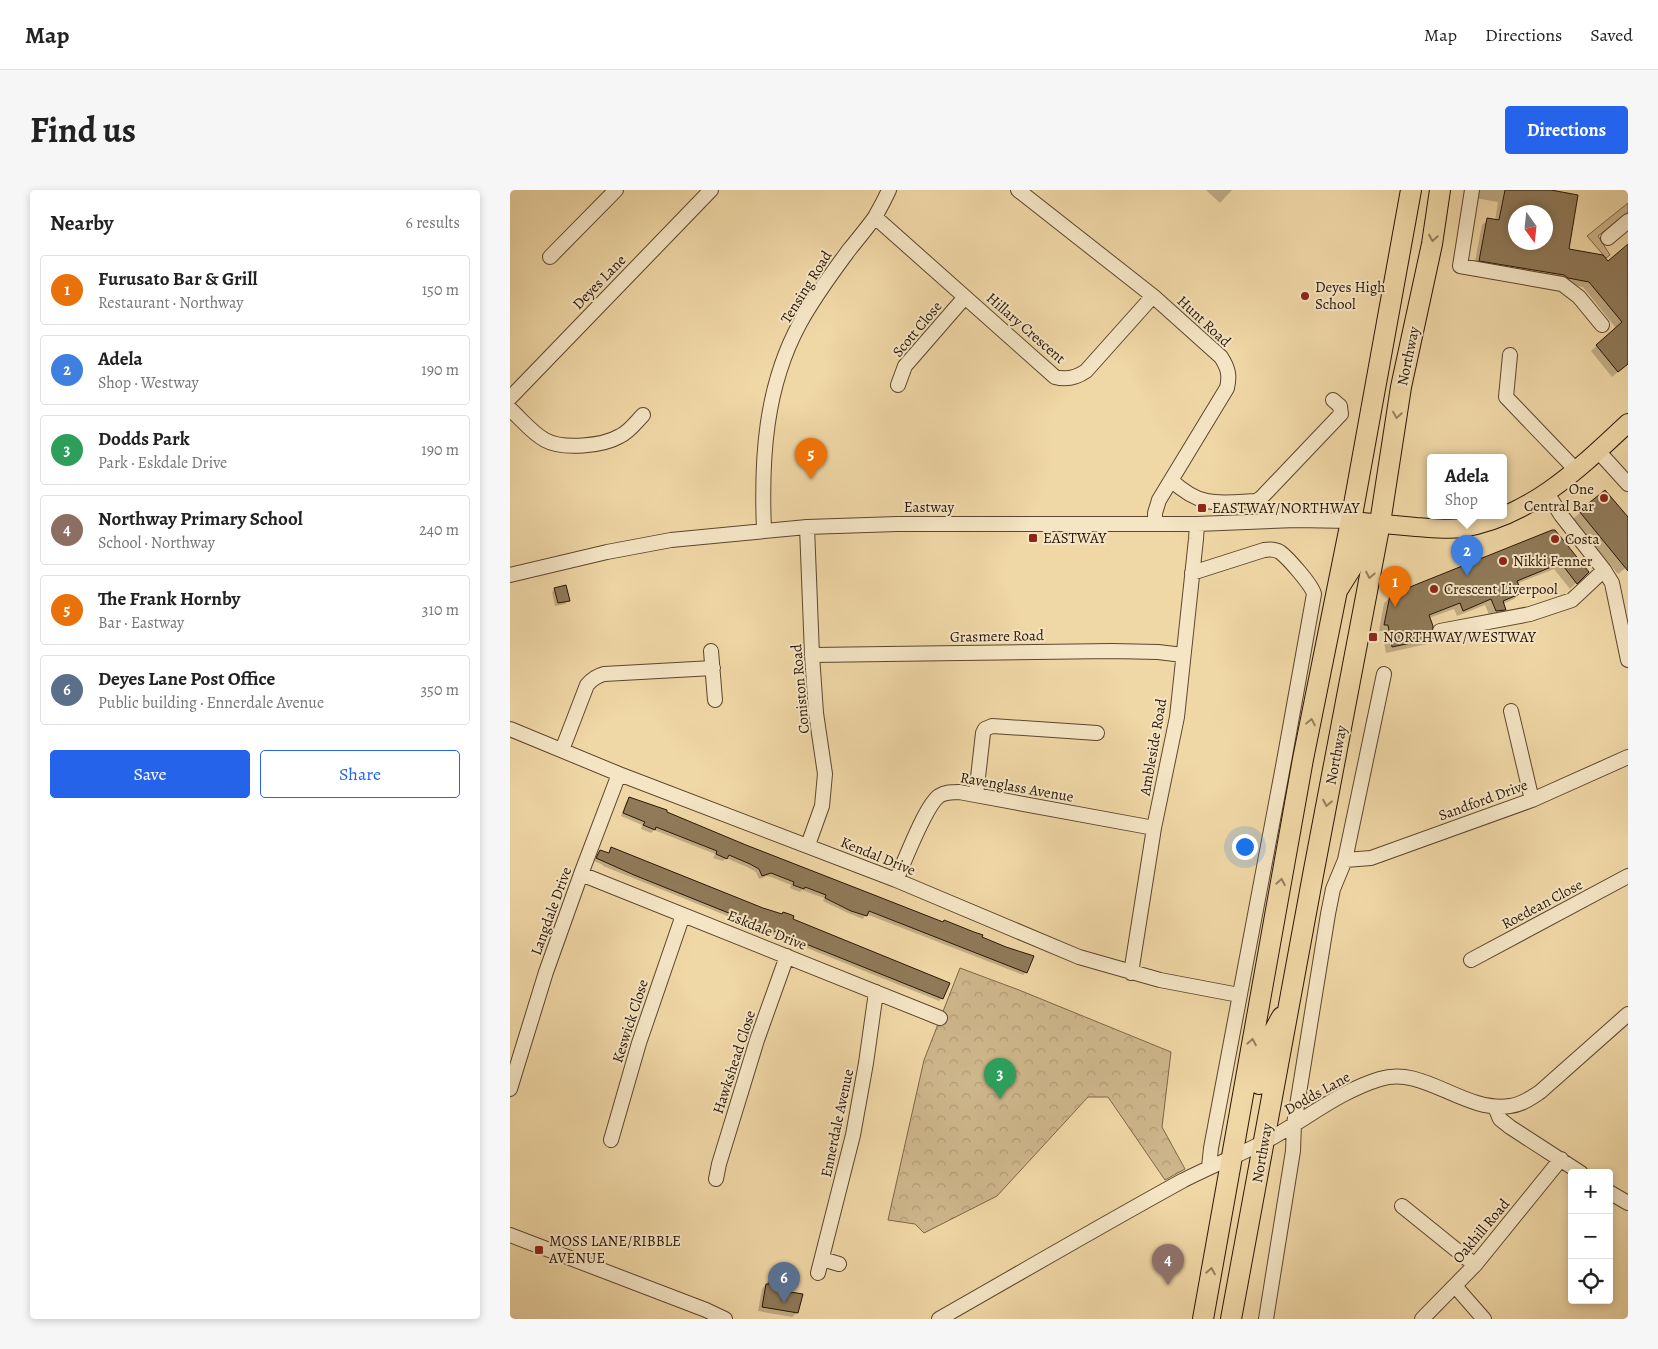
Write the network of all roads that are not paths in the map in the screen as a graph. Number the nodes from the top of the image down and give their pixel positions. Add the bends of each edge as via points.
1 (616, 190) edge
2 (890, 190) edge
3 (1018, 190) edge
4 (1411, 190) edge
5 (1440, 190) edge
6 (1472, 190) edge
7 (707, 191) edge
8 (875, 217) junction
9 (1628, 222) edge
10 (1608, 238) dead end
11 (550, 257) dead end
12 (1153, 296) junction
13 (965, 297) junction
14 (1602, 324) dead end
15 (1510, 355) dead end
16 (898, 385) dead end
17 (510, 398) edge
18 (1333, 400) dead end
19 (510, 409) edge
20 (643, 415) dead end
21 (1628, 423) edge
22 (1598, 451) junction
23 (1576, 470) junction
24 (1171, 480) junction
25 (1628, 484) edge
26 (1547, 493) junction
27 (1507, 515) edge
28 (1496, 519) edge
29 (1351, 522) junction
30 (1380, 523) junction
31 (1156, 524) junction
32 (1196, 524) junction
33 (807, 527) junction
34 (764, 530) junction
35 (1604, 570) junction
36 (1192, 573) junction
37 (510, 575) edge
38 (1337, 592) junction
39 (1622, 610) edge
40 (1440, 631) dead end
41 (711, 652) dead end
42 (812, 655) junction
43 (1182, 655) junction
44 (1628, 660) edge
45 (712, 668) junction
46 (1384, 674) dead end
47 (715, 700) dead end
48 (1511, 711) dead end
49 (510, 729) edge
50 (1097, 732) dead end
51 (562, 750) junction
52 (1628, 757) edge
53 (619, 774) junction
54 (976, 795) junction
55 (1532, 800) junction
56 (1154, 828) junction
57 (808, 845) junction
58 (1346, 860) junction
59 (580, 874) junction
60 (1628, 876) edge
61 (896, 880) junction
62 (683, 914) junction
63 (787, 956) junction
64 (1471, 960) dead end
65 (1130, 973) junction
66 (876, 992) junction
67 (1239, 995) junction
68 (1289, 1005) junction
69 (1628, 1014) edge
70 (940, 1018) dead end
71 (510, 1089) edge
72 (1495, 1107) junction
73 (1294, 1124) junction
74 (611, 1140) dead end
75 (1264, 1142) junction
76 (1232, 1156) junction
77 (1561, 1159) junction
78 (1209, 1167) junction
79 (1575, 1169) edge
80 (716, 1179) dead end
81 (1613, 1195) edge
82 (1628, 1203) edge
83 (1402, 1206) dead end
84 (510, 1235) edge
85 (822, 1259) junction
86 (838, 1264) dead end
87 (1475, 1265) junction
88 (818, 1273) dead end
89 (1455, 1286) junction
90 (725, 1319) edge
91 (939, 1319) edge
92 (1203, 1319) edge
93 (1231, 1319) edge
94 (1266, 1319) edge
95 (1422, 1319) edge
96 (1484, 1319) edge

1 - 11 street
2 - 8 street, Tensing Road
3 - 12 street, Hunt Road
4 - 29 highway, Northway
5 -> 30 highway, Northway via 1432,244 1401,387
6 - 14 street via 1460,266 1562,284 1579,297
7 - 17 street, Deyes Lane
8 - 13 street, Hillary Crescent
8 - 34 street, Tensing Road via 800,323 776,383 766,431
9 - 10 street
12 - 13 street, Hillary Crescent via 1086,371 1079,376 1062,379
12 - 24 street, Hunt Road via 1221,357 1229,372 1227,388
13 - 16 street, Scott Close via 905,366
15 - 23 street via 1506,397
18 - 24 street via 1340,406 1341,414 1256,501 1206,502 1182,490
19 - 20 street via 543,439 561,446 612,441
21 - 22 main road
22 - 23 main road
22 - 25 street
23 - 26 main road
24 - 31 street, Hunt Road via 1159,500
26 - 27 main road
26 - 35 street
28 - 30 main road via 1462,528 1441,529
29 - 30 main road
29 - 32 street, Eastway via 1280,520
29 - 38 highway, Northway
30 - 38 main road via 1364,536 1356,560
30 -> 68 highway, Northway
31 - 32 street, Eastway
31 - 33 street, Eastway
32 - 36 street, Ambleside Road
33 - 34 street, Eastway
33 - 42 street, Coniston Road
34 - 37 street, Eastway via 631,547
35 - 39 street
35 - 40 street via 1572,600 1530,614
36 - 43 street, Ambleside Road
36 - 67 street via 1264,550 1274,550 1283,555 1314,594
76 -> 38 highway, Northway via 1303,759
39 - 44 street
41 - 45 street
42 - 43 street, Grasmere Road via 1112,651
42 - 57 street, Coniston Road via 825,786 822,806
43 - 56 street, Ambleside Road via 1177,716
45 - 47 street
45 - 51 street via 597,676 587,686
46 - 58 street, Northway
48 - 55 street
49 - 51 street, Kendal Drive
50 - 54 street via 992,726 985,729
51 - 53 street, Kendal Drive
52 - 55 street, Sandford Drive
53 - 57 street, Kendal Drive
53 - 59 street, Langdale Drive
54 - 56 street, Ravenglass Avenue
54 - 61 street, Ravenglass Avenue via 948,792 935,800
55 - 58 street, Sandford Drive via 1371,858
56 - 65 street, Ambleside Road
57 - 61 street, Kendal Drive
58 - 73 street, Northway via 1333,889 1328,914
59 - 62 street, Eskdale Drive
59 - 71 street, Langdale Drive
60 - 64 street, Roedean Close
61 - 65 street, Kendal Drive via 1079,957
62 - 63 street, Eskdale Drive
62 - 74 street, Keswick Close via 639,1042
63 - 66 street, Eskdale Drive
63 - 80 street, Hawkshead Close via 756,1040
65 - 67 street, Kendal Drive
66 - 70 street, Eskdale Drive
66 - 85 street, Ennerdale Avenue via 852,1135
67 - 78 street
68 - 75 highway, Northway
68 - 76 highway via 1267,1046 1250,1131 1241,1148
69 - 72 street, Dodds Lane via 1540,1092 1525,1102
72 - 73 street, Dodds Lane via 1480,1105 1409,1077 1389,1076 1315,1110
72 - 77 street via 1500,1119 1510,1127
73 - 75 street, Dodds Lane
73 - 94 street, Northway via 1293,1151
75 - 76 street, Dodds Lane
75 - 93 highway, Northway
76 - 78 street, Dodds Lane
92 -> 76 highway, Northway
77 - 79 street
77 - 87 street, Oakhill Road
78 - 91 street, Dodds Lane
81 - 82 street
83 - 87 street
84 - 90 street
85 - 86 street
85 - 88 street, Ennerdale Avenue
87 - 89 street, Oakhill Road
89 - 95 street, Oakhill Road
89 - 96 street

